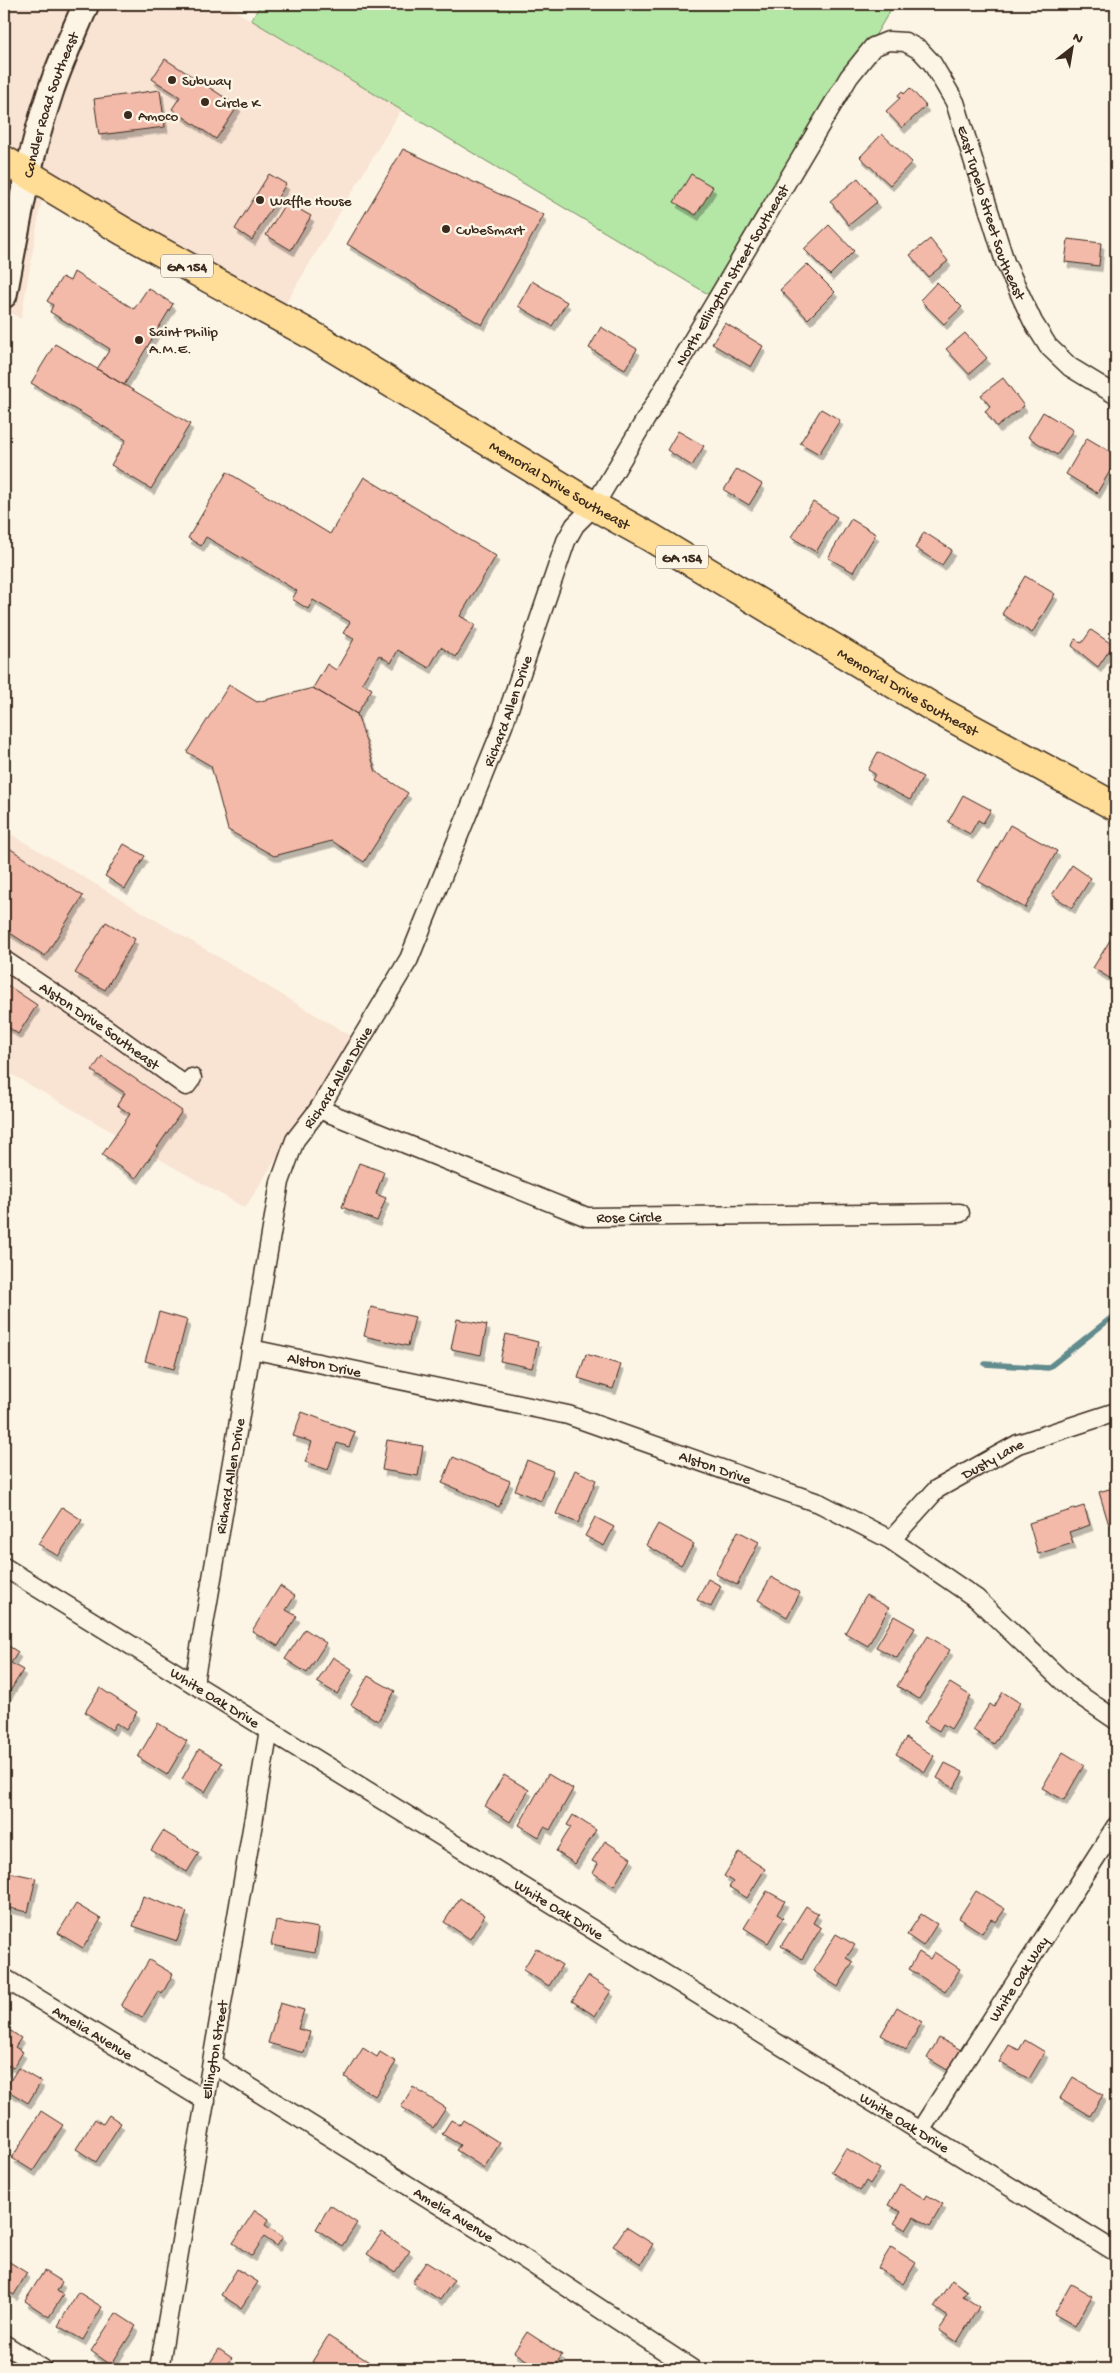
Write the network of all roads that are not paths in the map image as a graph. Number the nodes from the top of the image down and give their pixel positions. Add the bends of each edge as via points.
1 (86, 4) edge
2 (872, 47) joint
3 (4, 160) edge
4 (26, 174) junction
5 (4, 295) edge
6 (1116, 395) edge
7 (594, 506) junction
8 (1116, 807) edge
9 (4, 960) edge
10 (192, 1078) dead end
11 (319, 1108) junction
12 (960, 1213) dead end
13 (251, 1349) junction
14 (1116, 1412) edge
15 (891, 1540) junction
16 (4, 1567) edge
17 (194, 1683) junction
18 (1116, 1720) edge
19 (269, 1730) junction
20 (1116, 1826) edge
21 (4, 1978) edge
22 (213, 2064) junction
23 (206, 2102) junction
24 (920, 2131) junction
25 (1116, 2252) edge
26 (4, 2344) edge
27 (44, 2369) edge
28 (159, 2369) edge
29 (692, 2369) edge

1 - 4 main road, Candler Road Southeast via 50,92
2 - 6 street, East Tupelo Street Southeast via 888,41 905,42 920,50 932,63 954,102 1005,262 1032,322 1048,346 1070,367
2 - 7 street, North Ellington Street Southeast via 849,77
3 - 4 main road, Memorial Drive Southeast / GA 154
4 - 5 main road, Candler Road Southeast
4 - 7 main road, Memorial Drive Southeast / GA 154 via 122,231 318,338
7 - 8 main road, Memorial Drive Southeast / GA 154 via 934,708
7 - 11 street, Richard Allen Drive via 575,525 566,541 502,726 409,959
9 - 10 street, Alston Drive Southeast via 186,1086
11 - 12 street, Rose Circle via 587,1217
11 - 13 street, Richard Allen Drive via 295,1140 280,1182
13 - 15 street, Alston Drive via 568,1415 821,1504
13 - 17 street, Richard Allen Drive
14 - 15 street, Dusty Lane via 1018,1444 937,1489
15 - 18 street, Alston Drive via 978,1599 1072,1690
16 - 17 street, White Oak Drive
17 - 19 street, White Oak Drive
19 - 22 street, Ellington Street
19 - 24 street, White Oak Drive
20 - 24 street, White Oak Way
21 - 23 street, Amelia Avenue
22 - 23 street, Ellington Street
22 - 29 street, Amelia Avenue via 494,2239
23 - 28 street, Ellington Street
24 - 25 street, White Oak Drive
26 - 27 street

